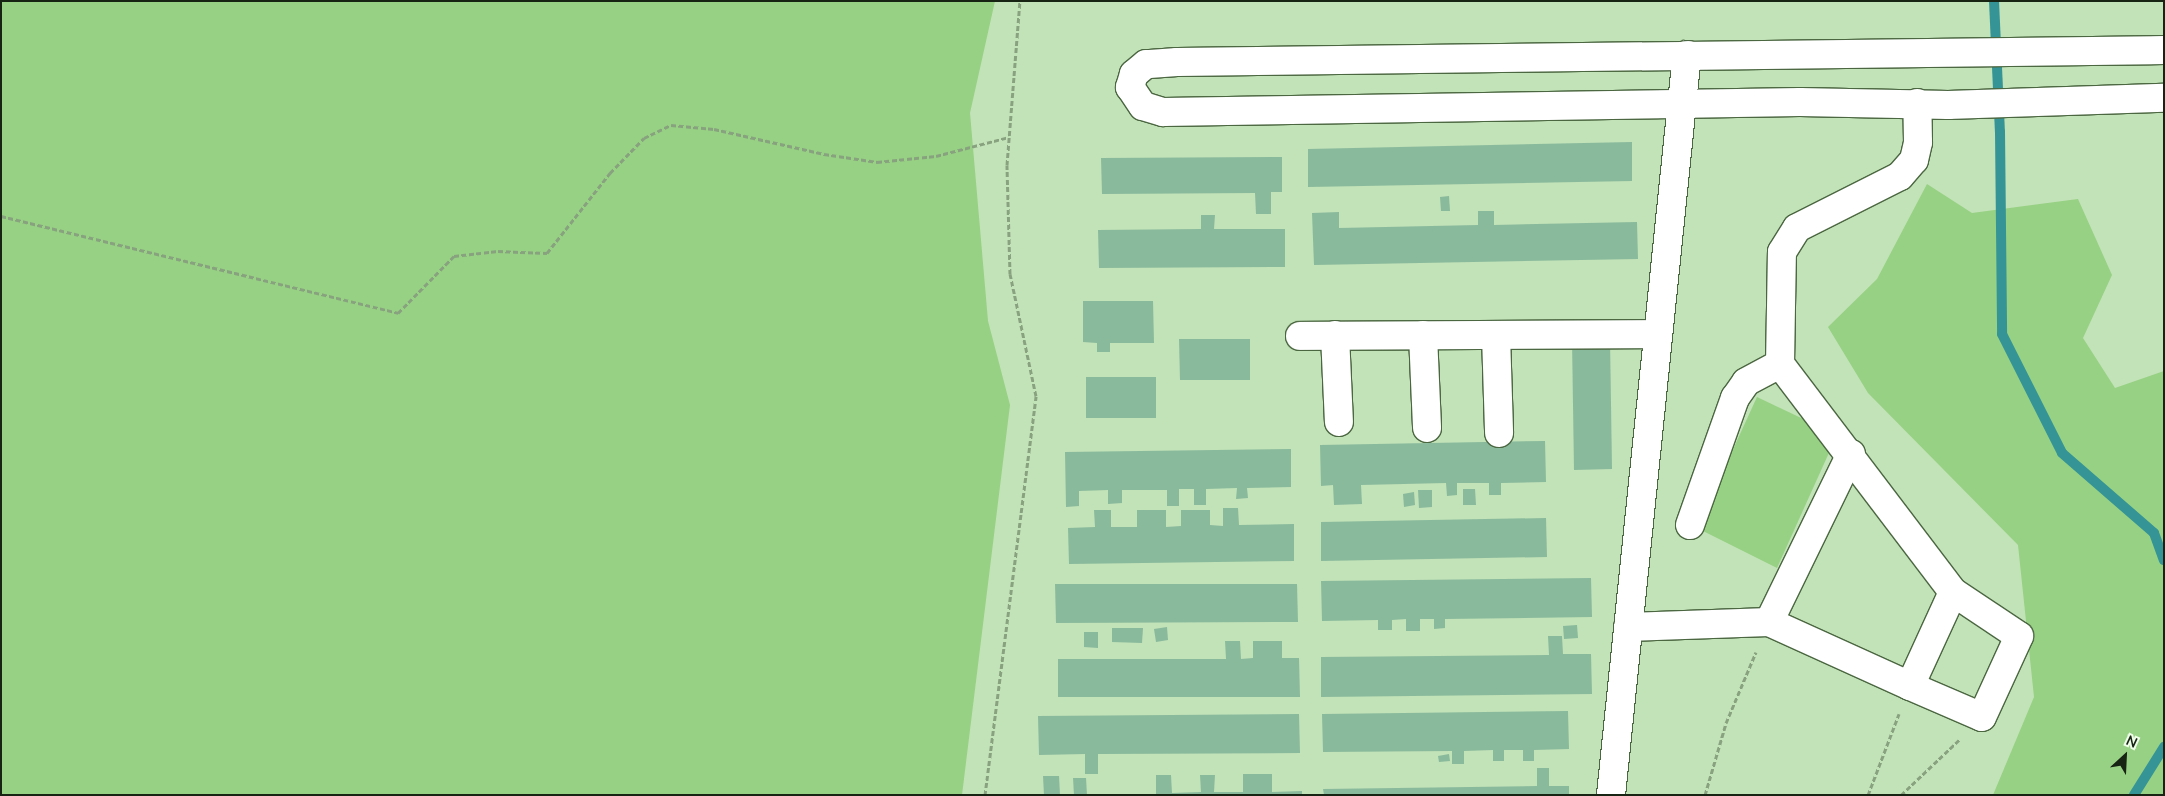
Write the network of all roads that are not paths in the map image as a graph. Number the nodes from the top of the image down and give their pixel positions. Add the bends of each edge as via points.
1 (2156, 50) edge
2 (1687, 55) junction
3 (2158, 98) edge
4 (1917, 103) junction
5 (1682, 104) junction
6 (1658, 334) junction
7 (1335, 335) junction
8 (1423, 335) junction
9 (1496, 335) junction
10 (1300, 336) dead end
11 (1780, 364) junction
12 (1339, 422) dead end
13 (1427, 428) dead end
14 (1499, 433) dead end
15 (1851, 454) junction
16 (1690, 525) dead end
17 (1953, 592) junction
18 (1769, 622) junction
19 (1628, 627) junction
20 (1910, 686) junction
21 (1611, 795) edge

1 - 2 street
2 - 5 street
2 - 5 street via 1154,63 1146,64 1134,74 1130,87 1144,106 1163,112
3 - 4 street
4 - 5 street
4 - 11 street via 1918,142 1914,160 1900,176 1798,228 1782,252
5 - 6 street
6 - 9 street
6 - 19 street
7 - 8 street
7 - 10 street
7 - 12 street
8 - 9 street
8 - 13 street
9 - 14 street
11 - 15 street
11 - 16 street via 1746,382 1735,398
15 - 17 street
15 - 18 street
17 - 20 street
17 - 20 street via 2019,636 1982,717
18 - 19 street
18 - 20 street
19 - 21 street

